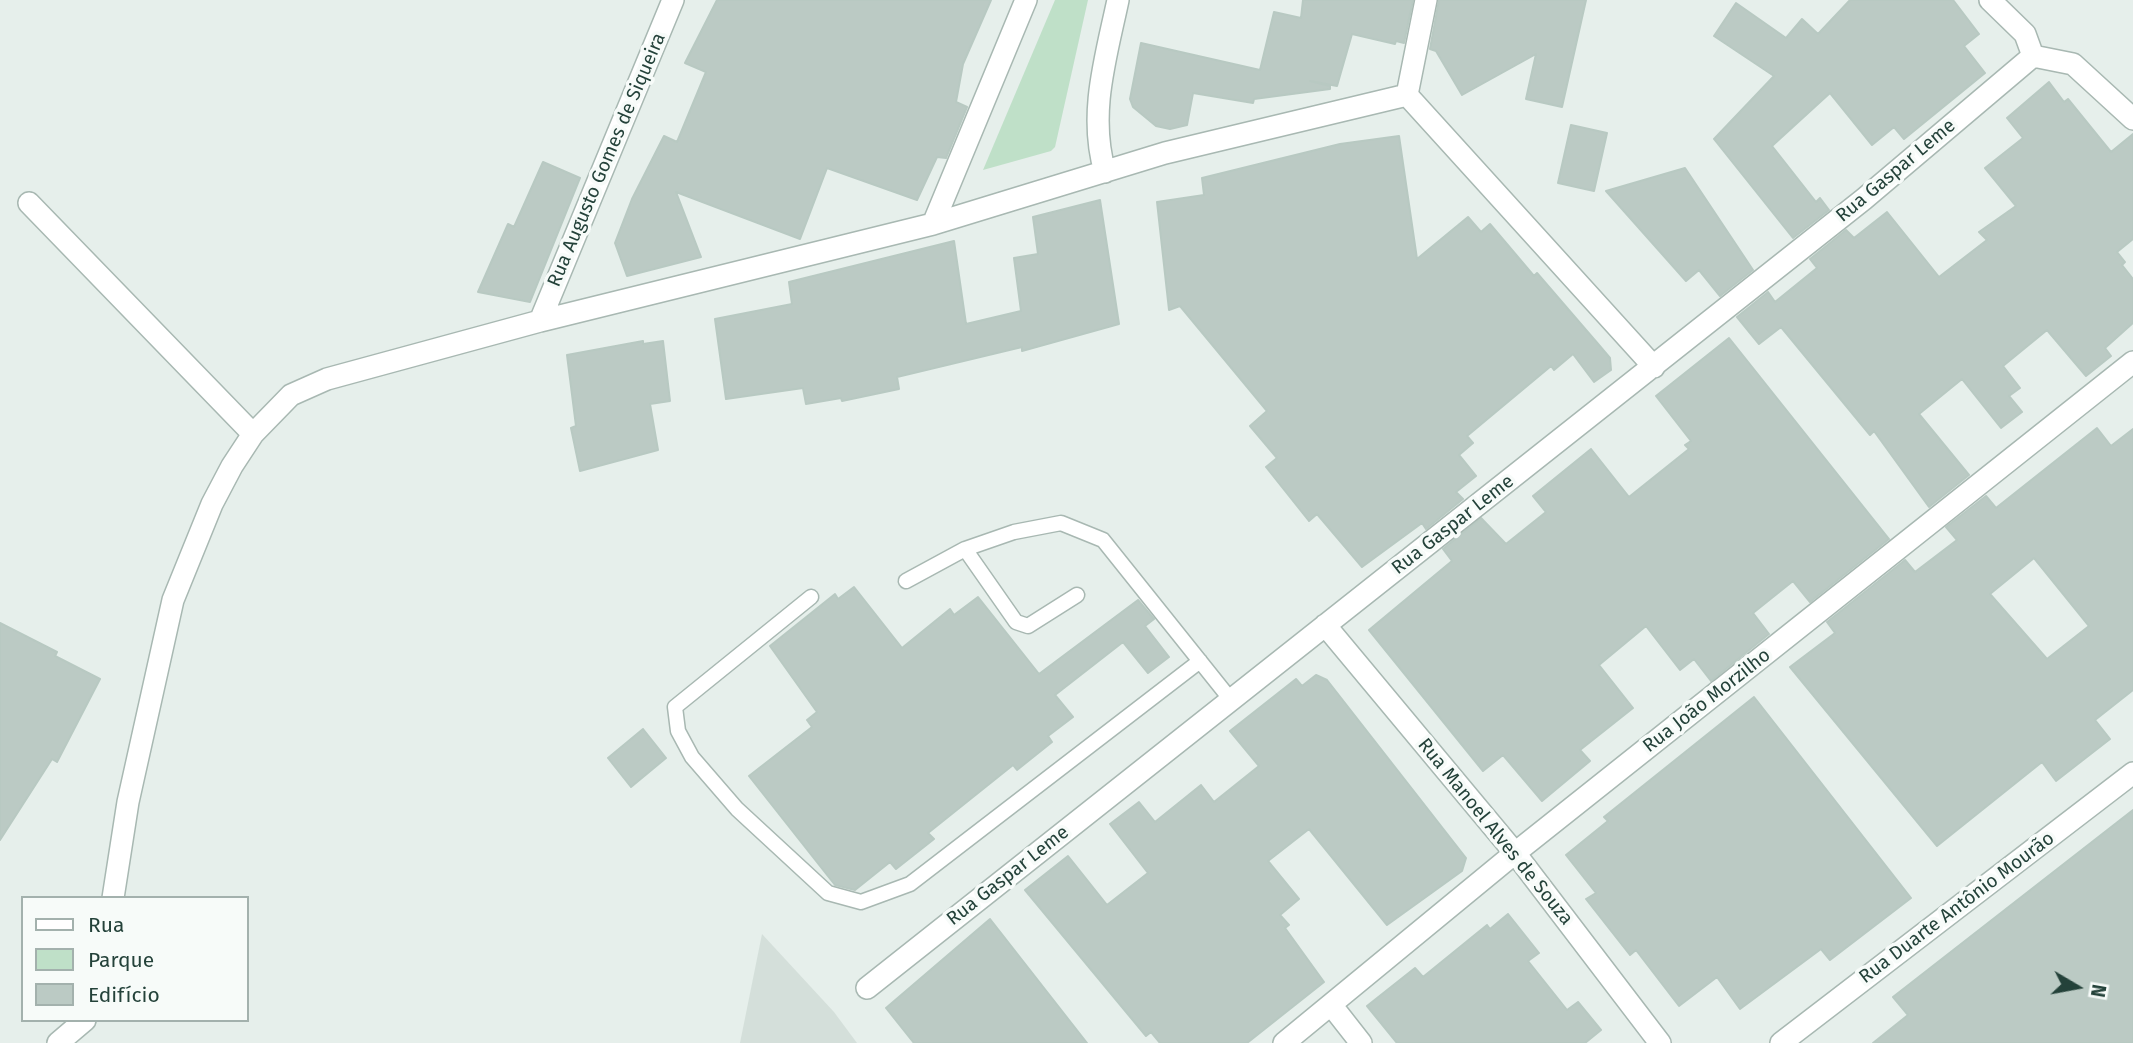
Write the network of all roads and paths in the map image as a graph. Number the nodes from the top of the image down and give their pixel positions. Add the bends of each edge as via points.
1 (673, 0) edge
2 (1026, 0) edge
3 (1118, 0) edge
4 (1426, 0) edge
5 (1990, 0) edge
6 (2033, 56) junction
7 (1408, 95) junction
8 (2133, 119) edge
9 (1105, 172) junction
10 (29, 203) dead end
11 (933, 224) junction
12 (540, 321) junction
13 (2133, 362) edge
14 (1654, 367) junction
15 (253, 434) junction
16 (965, 549) junction
17 (906, 581) dead end
18 (1077, 595) dead end
19 (811, 597) dead end
20 (1325, 625) junction
21 (1200, 661) junction
22 (1231, 700) junction
23 (2133, 773) edge
24 (1515, 853) junction
25 (113, 896) edge
26 (867, 988) dead end
27 (1332, 1006) junction
28 (83, 1022) edge
29 (58, 1043) edge
30 (1284, 1043) edge
31 (1361, 1043) edge
32 (1660, 1043) edge
33 (1782, 1043) edge

1 - 12 street, Rua Augusto Gomes de Siqueira
2 - 11 street
3 - 9 street via 1096,120
4 - 7 street
5 - 6 street via 2025,34
6 - 8 street via 2073,64
6 - 14 street, Rua Gaspar Leme
7 - 9 street via 1165,153
7 - 14 street
9 - 11 street
10 - 15 street
11 - 12 street
12 - 15 street via 309,385 272,412
13 - 24 street, Rua João Morzilho
14 - 20 street, Rua Gaspar Leme
15 - 25 street via 212,504 173,600 128,802
16 - 17 lane
16 - 18 lane via 1016,622 1028,626
16 - 21 lane via 1014,532 1061,523 1103,540
19 - 21 lane via 675,707 678,732 692,757 737,809 828,893 861,902 910,884
20 - 22 street, Rua Gaspar Leme
20 - 24 street, Rua Manoel Alves de Souza
21 - 22 lane
22 - 26 street, Rua Gaspar Leme
23 - 33 street, Rua Duarte Antônio Mourão
24 - 27 street, Rua João Morzilho
24 - 32 street, Rua Manoel Alves de Souza
27 - 30 street, Rua João Morzilho
27 - 31 street
28 - 29 street

